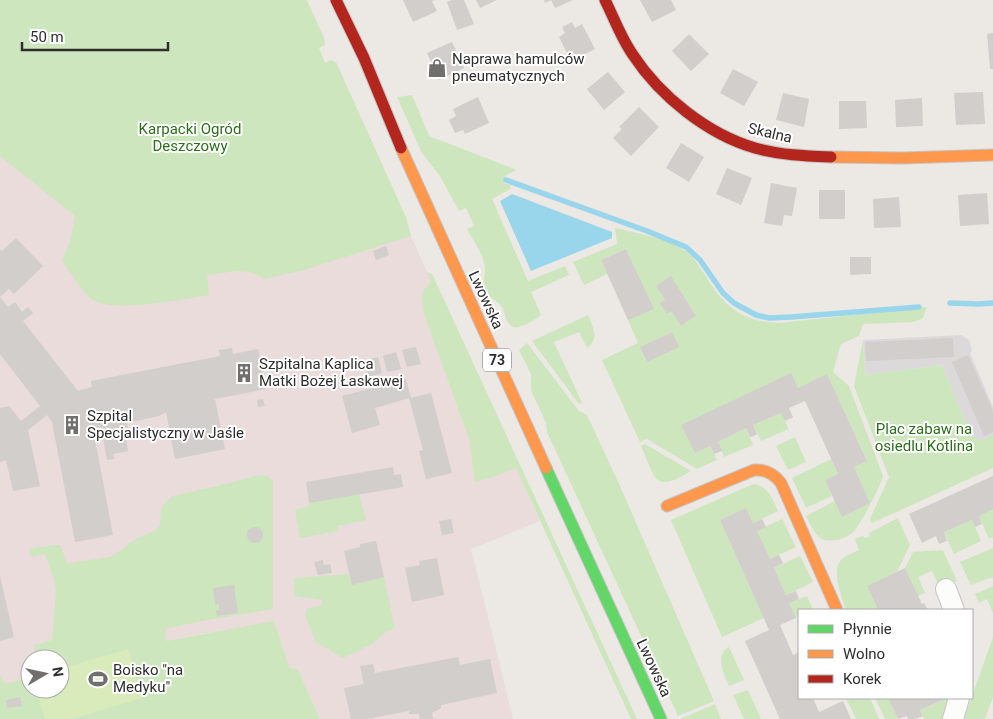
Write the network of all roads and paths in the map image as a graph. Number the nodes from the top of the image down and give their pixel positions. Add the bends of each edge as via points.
1 (336, 0) edge
2 (606, 0) edge
3 (993, 155) edge
4 (667, 506) dead end
5 (946, 590) dead end
6 (836, 609) edge
7 (954, 609) edge
8 (959, 699) edge
9 (661, 719) edge
10 (953, 719) edge

1 - 9 main road, Lwowska / 73 via 406,161
2 - 3 main road, Skalna via 627,46 656,84 707,126 739,142 777,152 819,157 900,159
4 - 6 main road via 754,470 770,471 781,483
5 - 7 street
8 - 10 street

